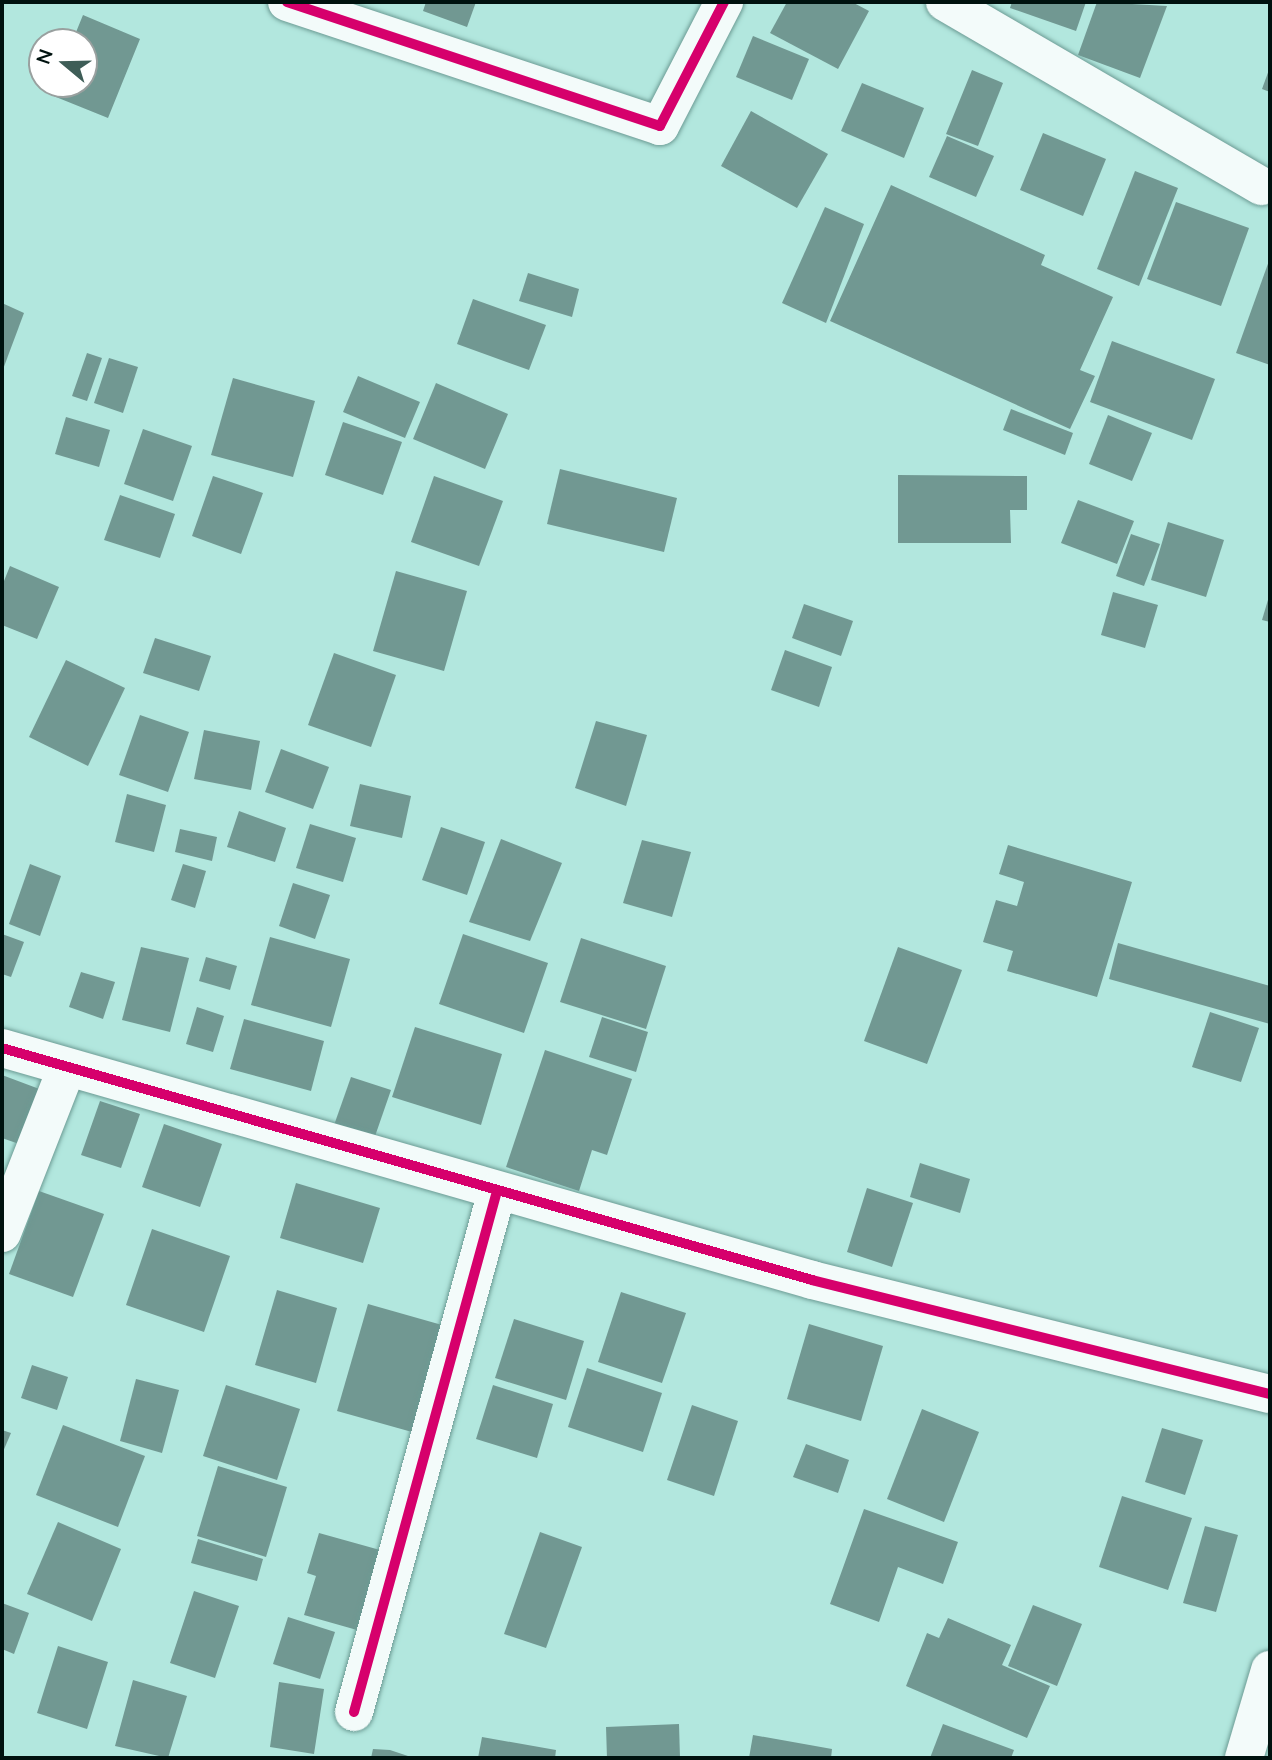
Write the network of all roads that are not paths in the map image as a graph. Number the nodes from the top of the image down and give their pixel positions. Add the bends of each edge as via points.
1 (287, 2) edge
2 (724, 2) edge
3 (945, 2) edge
4 (1261, 186) dead end
5 (2, 1048) edge
6 (66, 1070) junction
7 (497, 1191) junction
8 (2, 1233) edge
9 (1270, 1394) edge
10 (1270, 1670) edge
11 (354, 1712) dead end
12 (1244, 1758) edge

1 - 2 street via 660,126
3 - 4 street
5 - 6 street
6 - 7 street
6 - 8 street
7 - 9 street via 813,1280
7 - 11 street
10 - 12 street

